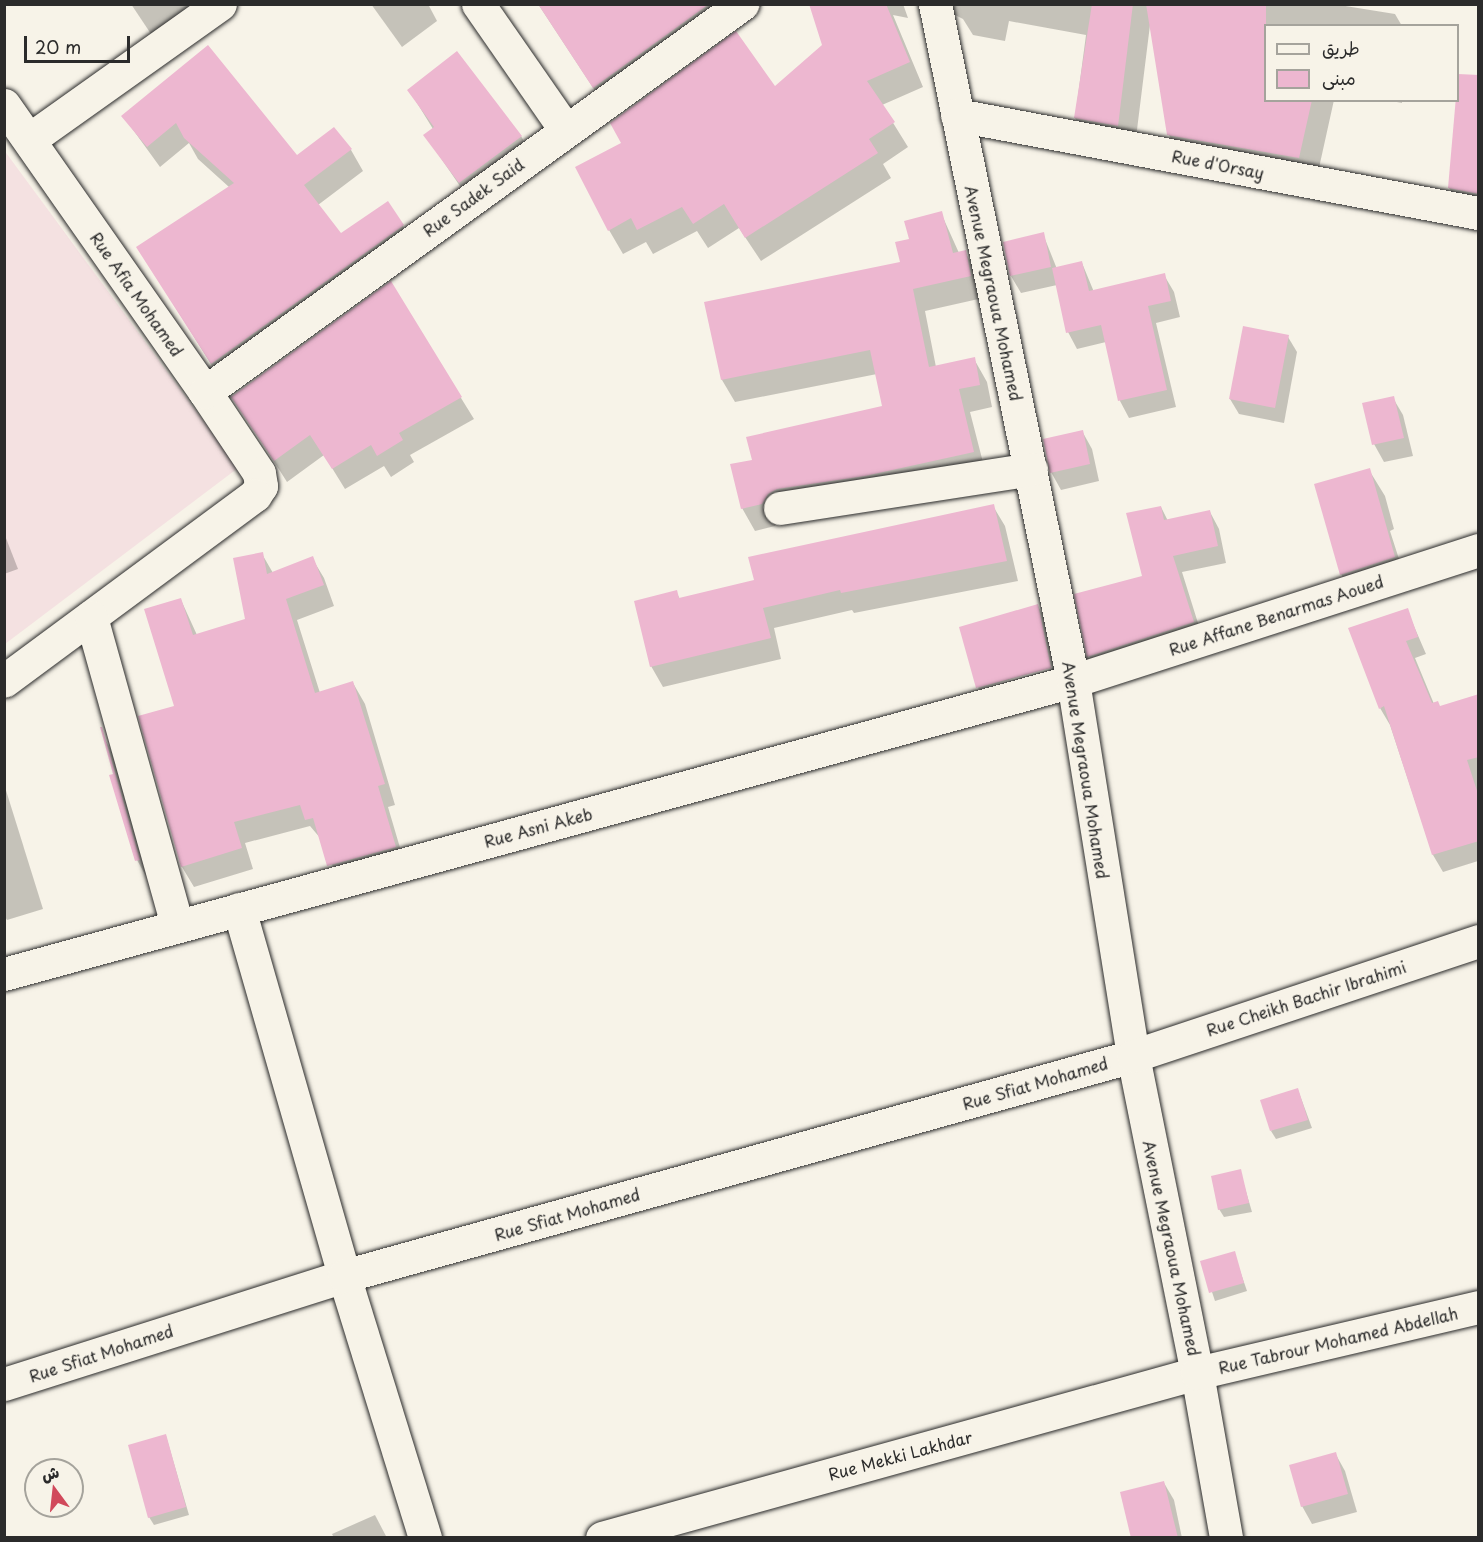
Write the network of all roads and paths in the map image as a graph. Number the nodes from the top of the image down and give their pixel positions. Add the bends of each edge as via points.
1 (220, 4) edge
2 (478, 4) edge
3 (742, 4) edge
4 (935, 4) edge
5 (4, 105) edge
6 (957, 116) junction
7 (566, 129) junction
8 (30, 139) junction
9 (1479, 213) edge
10 (205, 392) junction
11 (1031, 469) junction
12 (780, 508) dead end
13 (1479, 550) edge
14 (91, 617) junction
15 (4, 681) edge
16 (1073, 681) junction
17 (239, 909) junction
18 (177, 924) junction
19 (1479, 940) edge
20 (4, 974) edge
21 (1132, 1056) junction
22 (344, 1276) junction
23 (1479, 1307) edge
24 (1197, 1373) junction
25 (4, 1384) edge
26 (425, 1538) edge
27 (602, 1538) edge
28 (1226, 1538) edge

1 - 8 street
2 - 7 street
3 - 7 street, Rue Sadek Said
4 - 6 street, Avenue Megraoua Mohamed
5 - 8 street, Rue Afia Mohamed
6 - 9 street, Rue d'Orsay
6 - 11 street, Avenue Megraoua Mohamed
7 - 10 street, Rue Sadek Said
8 - 10 street, Rue Afia Mohamed
10 - 14 street, Rue Afia Mohamed via 259,473 261,486 255,495
11 - 12 street
11 - 16 street, Avenue Megraoua Mohamed
13 - 16 street, Rue Affane Benarmas Aoued
14 - 15 street
14 - 18 street
16 - 17 street, Rue Asni Akeb
16 - 21 street, Avenue Megraoua Mohamed
17 - 18 street, Rue Asni Akeb
17 - 22 street
18 - 20 street, Rue Asni Akeb
19 - 21 street, Rue Cheikh Bachir Ibrahimi
21 - 22 street, Rue Sfiat Mohamed
21 - 24 street, Avenue Megraoua Mohamed
22 - 25 street, Rue Sfiat Mohamed
22 - 26 street
23 - 24 street, Rue Tabrour Mohamed Abdellah
24 - 27 street, Rue Mekki Lakhdar
24 - 28 street, Avenue Megraoua Mohamed

